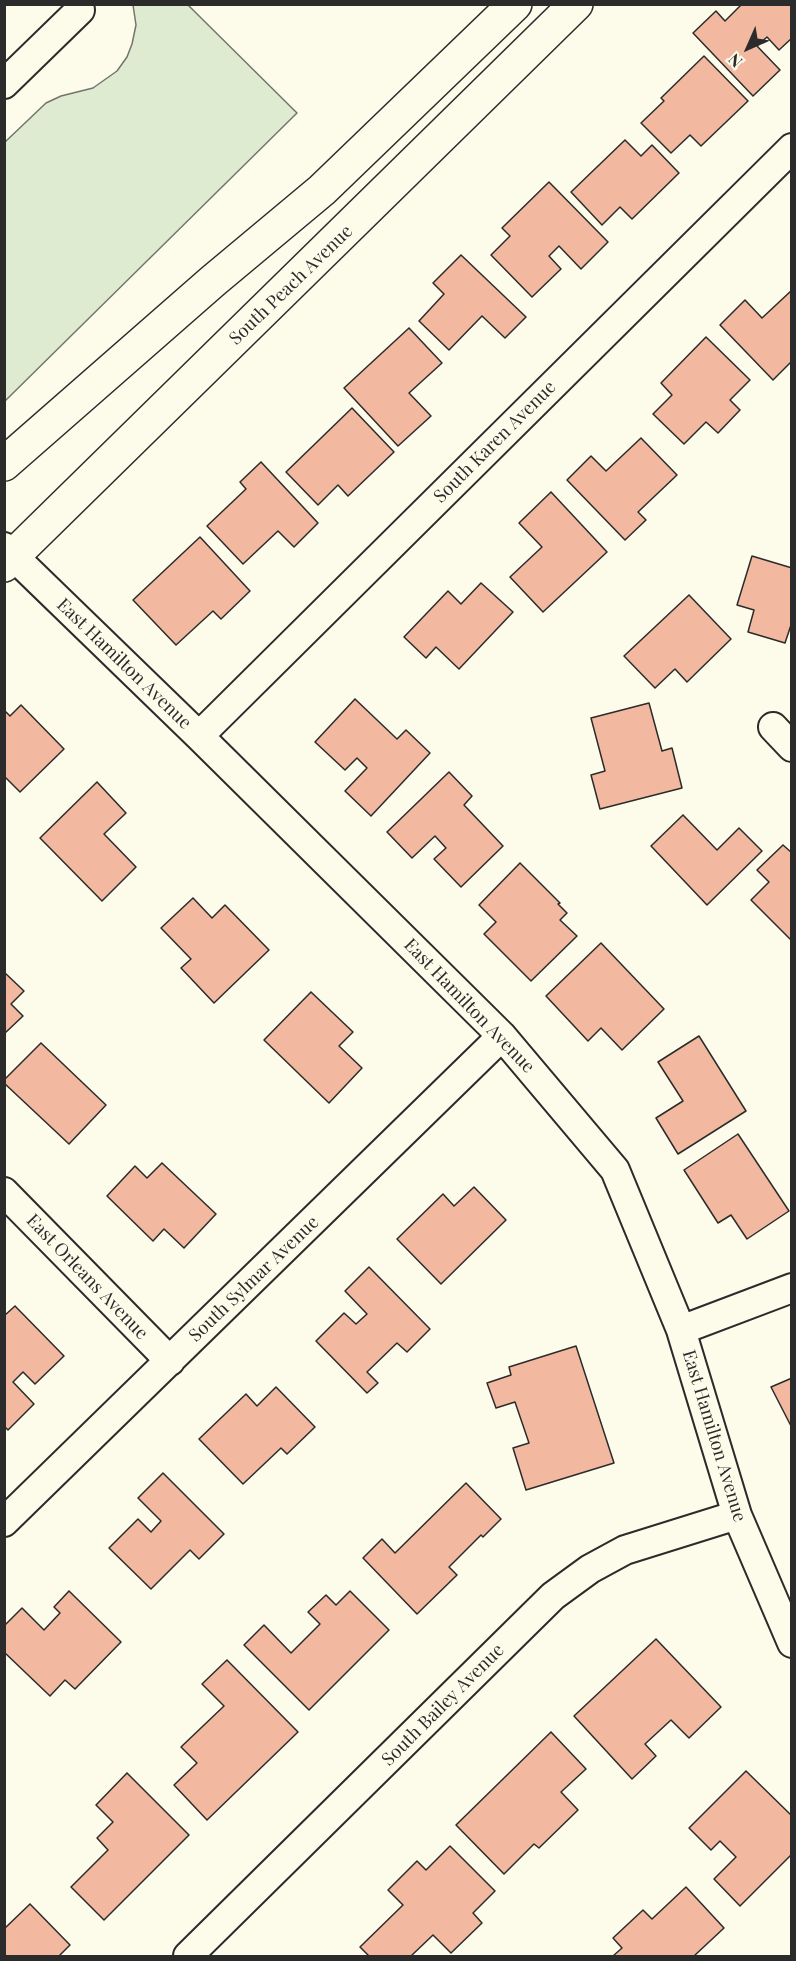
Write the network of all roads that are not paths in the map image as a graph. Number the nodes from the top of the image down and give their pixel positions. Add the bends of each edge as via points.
1 (515, 4) edge
2 (576, 4) edge
3 (80, 10) dead end
4 (4, 84) edge
5 (792, 148) edge
6 (4, 464) edge
7 (8, 556) edge
8 (199, 736) junction
9 (502, 1036) junction
10 (4, 1192) edge
11 (792, 1288) edge
12 (681, 1330) junction
13 (170, 1361) junction
14 (737, 1515) junction
15 (4, 1522) edge
16 (792, 1643) edge
17 (188, 1956) edge

1 - 6 main road via 322,190
2 - 7 main road, South Peach Avenue
3 - 4 street
5 - 8 street, South Karen Avenue
7 - 8 street, East Hamilton Avenue
8 - 9 street, East Hamilton Avenue
9 - 12 street, East Hamilton Avenue via 615,1170
9 - 13 street, South Sylmar Avenue
10 - 13 street, East Orleans Avenue
11 - 12 street
12 - 14 street, East Hamilton Avenue
13 - 15 street, South Sylmar Avenue
14 - 16 street, East Hamilton Avenue
14 - 17 street, South Bailey Avenue via 625,1550 553,1596

